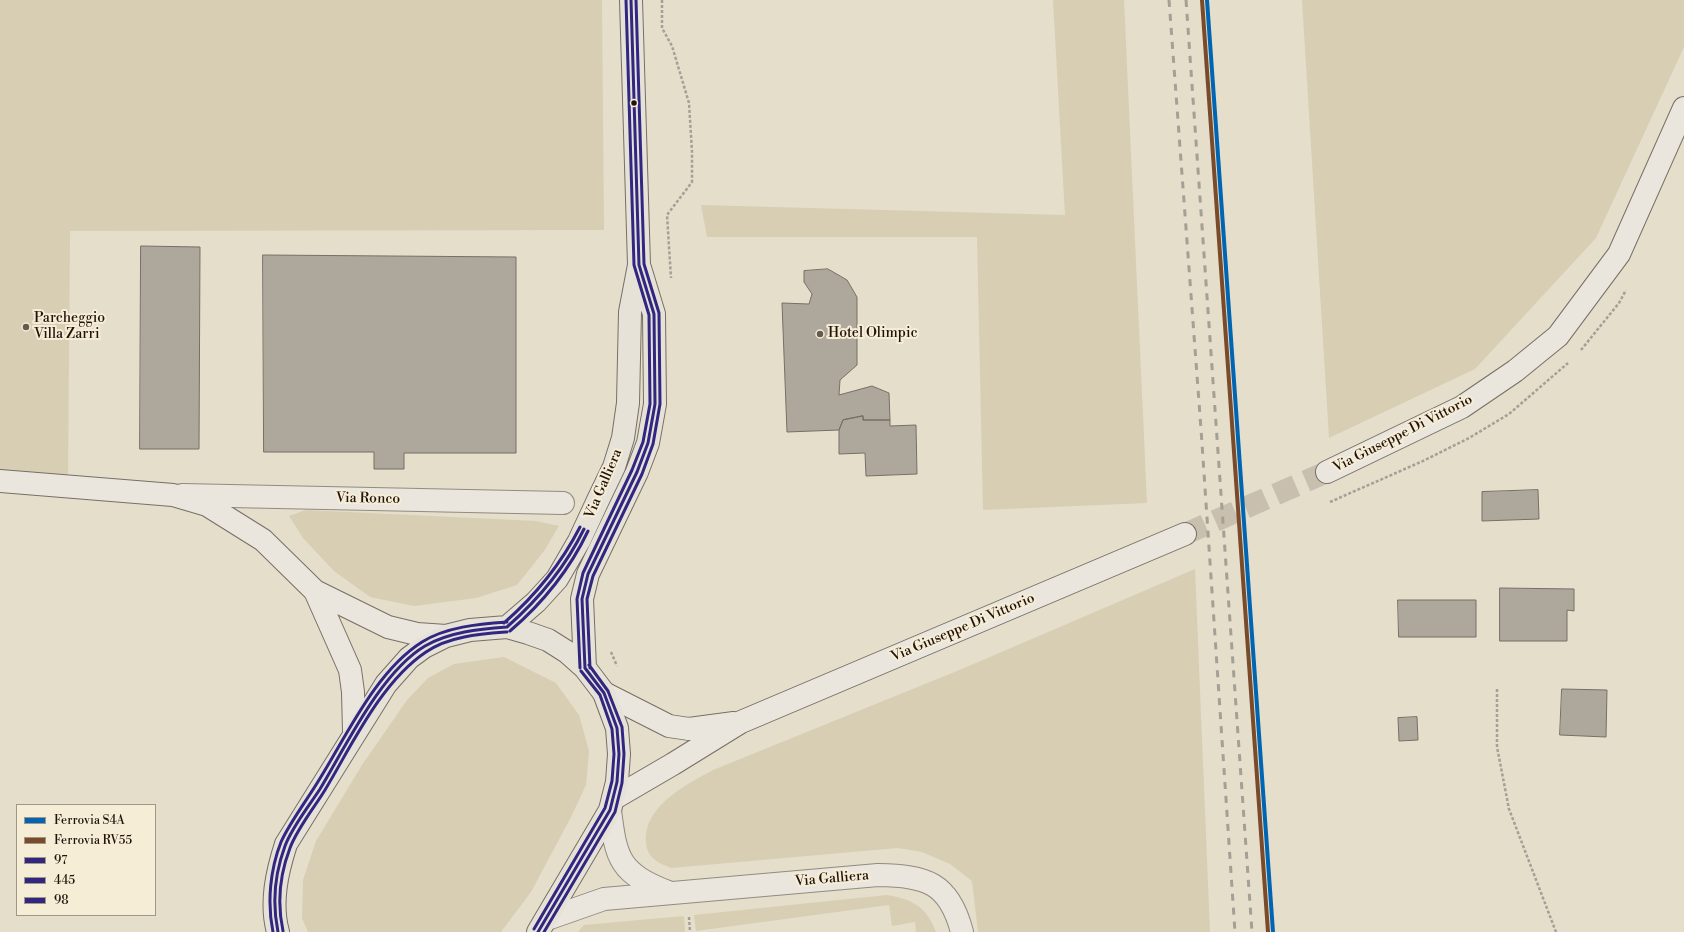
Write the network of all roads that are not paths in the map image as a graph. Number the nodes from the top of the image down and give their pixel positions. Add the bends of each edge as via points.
1 (631, 0) edge
2 (1684, 108) edge
3 (639, 265) junction
4 (1327, 472) tunnel mouth
5 (0, 481) edge
6 (173, 495) junction
7 (563, 503) dead end
8 (1186, 534) tunnel mouth
9 (315, 591) junction
10 (507, 627) junction
11 (446, 636) junction
12 (585, 668) junction
13 (604, 693) junction
14 (741, 722) junction
15 (354, 732) junction
16 (612, 805) junction
17 (671, 893) junction
18 (542, 926) edge
19 (278, 932) edge
20 (962, 932) edge

1 - 3 main road, Via Galliera
2 - 4 street, Via Giuseppe Di Vittorio via 1619,254 1558,336 1515,371 1462,407
3 - 10 main road, Via Galliera via 630,312 628,403 623,438 614,467 579,541 556,579 536,602
3 - 12 main road, Via Galliera via 654,314 654,404 648,443 637,472 588,574 582,599
5 - 6 street, Via Ronco
6 - 7 street, Via Ronco
6 - 9 street, Via Ronco via 207,505 263,540
8 - 14 street, Via Giuseppe Di Vittorio
9 - 11 street, Via Ronco via 388,627 417,634
9 - 15 street, Via Ronco via 350,670
10 - 11 main road via 470,630
10 - 12 main road via 548,640
11 - 15 main road via 409,658 386,684
12 - 13 main road
13 - 14 street, Via Giuseppe Di Vittorio via 669,726 689,729
13 - 16 main road via 617,735 619,754
14 - 16 street, Via Giuseppe Di Vittorio
15 - 19 main road via 286,844 278,869 275,894
16 - 17 street, Via Galliera via 614,840 626,868 643,882
16 - 18 main road
17 - 18 street, Via Galliera via 604,899
17 - 20 street, Via Galliera via 878,875 908,876 944,891 957,912

